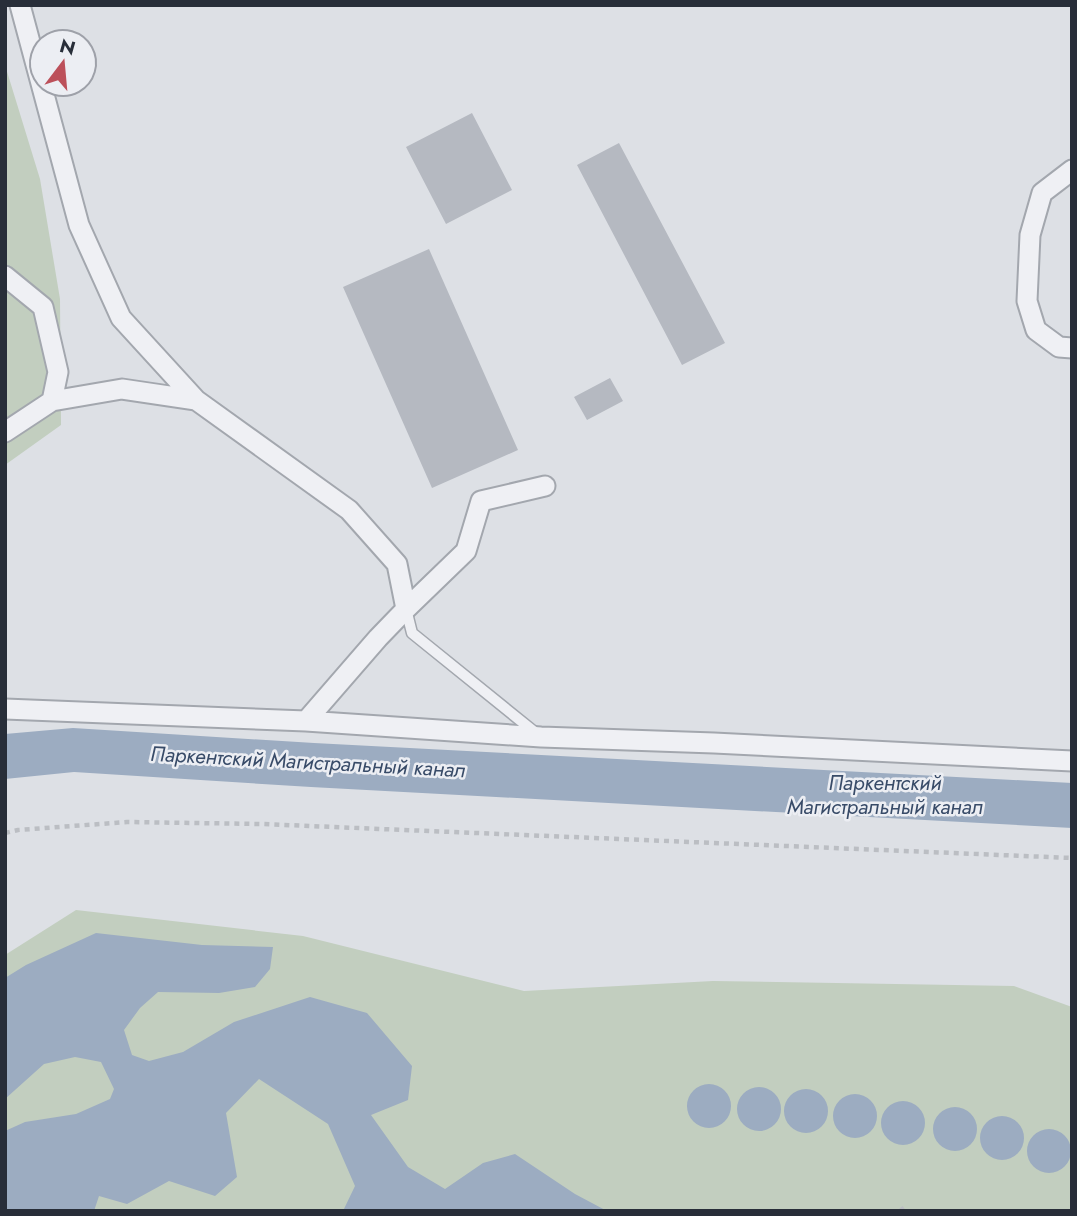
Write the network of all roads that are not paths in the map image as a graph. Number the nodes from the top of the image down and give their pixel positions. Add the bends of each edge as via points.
1 (20, 5) edge
2 (1072, 170) edge
3 (5, 276) edge
4 (1072, 348) edge
5 (196, 400) junction
6 (52, 401) junction
7 (5, 432) edge
8 (545, 486) dead end
9 (406, 609) junction
10 (5, 709) edge
11 (306, 721) junction
12 (541, 737) junction
13 (1072, 761) edge

1 - 5 street via 79,225 121,318
2 - 4 street via 1042,193 1030,235 1027,301 1036,330 1059,347
3 - 6 street via 43,307 58,372
5 - 6 street via 122,389
5 - 9 street via 349,510 397,564
6 - 7 street
8 - 9 street via 481,501 466,551
9 - 11 street
9 - 12 lane via 412,633
10 - 11 street
11 - 12 street
12 - 13 street

